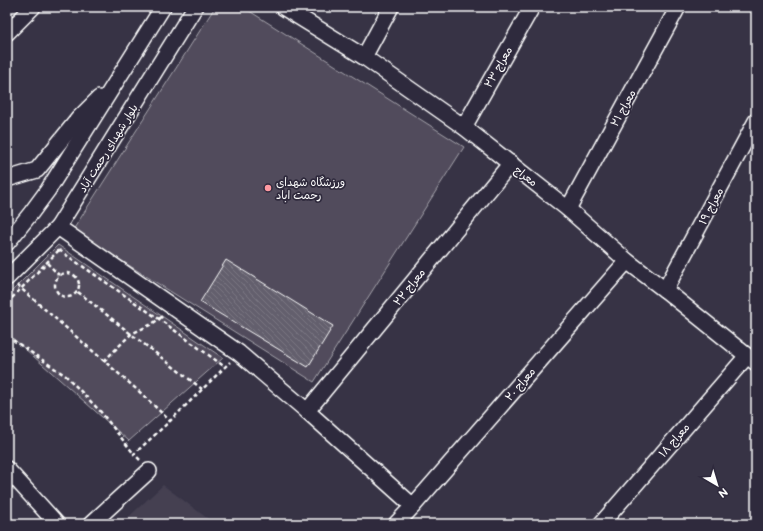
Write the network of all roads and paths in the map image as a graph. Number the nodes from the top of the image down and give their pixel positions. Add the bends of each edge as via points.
1 (33, 7) edge
2 (163, 7) edge
3 (195, 7) edge
4 (283, 7) edge
5 (390, 7) edge
6 (532, 7) edge
7 (678, 7) edge
8 (7, 34) edge
9 (364, 57) junction
10 (117, 81) junction
11 (756, 121) edge
12 (464, 126) junction
13 (511, 163) junction
14 (7, 179) edge
15 (568, 209) junction
16 (58, 227) junction
17 (7, 242) edge
18 (59, 250) dead end
19 (627, 261) junction
20 (47, 263) dead end
21 (59, 275) junction
22 (7, 277) edge
23 (665, 290) junction
24 (78, 292) junction
25 (174, 308) junction
26 (159, 319) junction
27 (131, 334) junction
28 (7, 336) edge
29 (239, 353) junction
30 (752, 359) edge
31 (104, 361) junction
32 (225, 367) junction
33 (202, 389) junction
34 (307, 411) junction
35 (170, 421) junction
36 (134, 454) junction
37 (7, 469) edge
38 (149, 471) joint
39 (414, 506) junction
40 (399, 523) edge
41 (57, 524) edge
42 (91, 524) edge
43 (601, 524) edge

1 - 8 street
2 - 10 street
3 - 16 street, بلوار شهدای رحمت آباد
4 - 9 street, معراج
5 - 9 street
6 - 12 street, معراج ۲۳
7 - 15 street, معراج ۲۱
9 - 12 street, معراج
10 - 14 street via 78,118 37,170
10 - 17 street via 48,190
11 - 23 street, معراج ۱۹
12 - 13 street, معراج
13 - 15 street, معراج
13 - 34 street, معراج ۲۲
15 - 19 street, معراج
16 - 22 street, بلوار شهدای رحمت آباد
16 - 25 street
18 - 26 path
19 - 23 street, معراج
19 - 39 street, معراج ۲۰
20 - 21 path
21 - 24 path via 68,273 76,276 79,283
21 - 24 path via 55,283 56,291 62,297 71,297
22 - 31 path
23 - 30 street, معراج
24 - 27 path
25 - 26 path
25 - 29 street
26 - 27 path
26 - 32 path
27 - 31 path
27 - 33 path
28 - 36 path via 66,376 100,411
29 - 32 path
29 - 34 street
30 - 43 street, معراج ۱۸
31 - 35 path
32 - 33 path
33 - 35 path
34 - 39 street
35 - 36 path
36 - 38 path
37 - 41 street
38 - 42 street
39 - 40 street, معراج ۲۰

